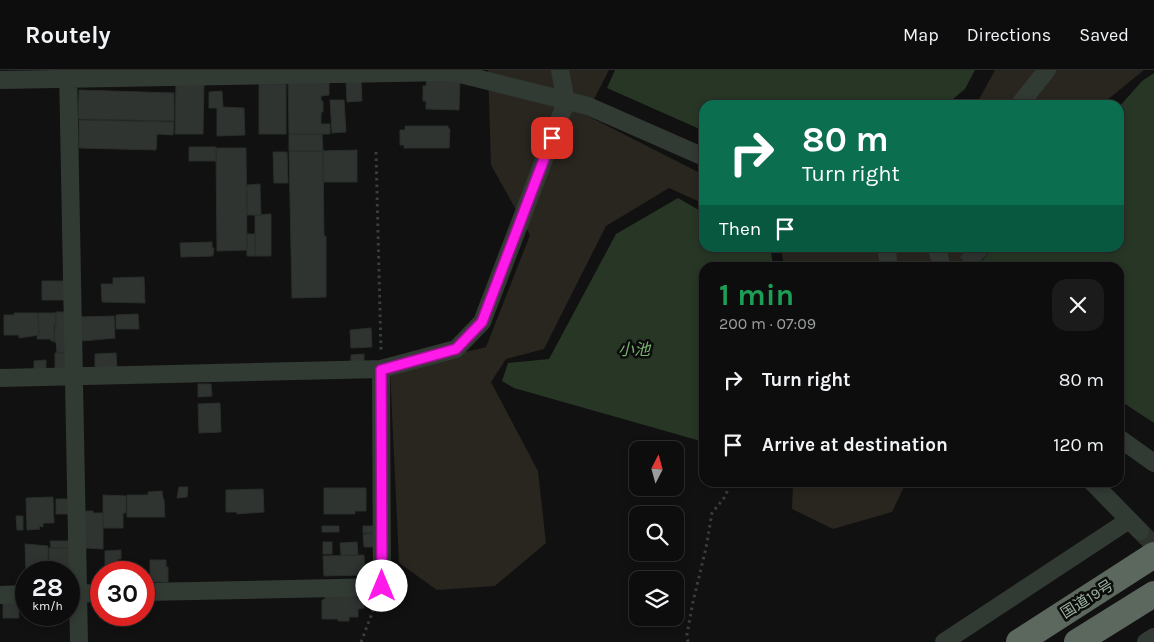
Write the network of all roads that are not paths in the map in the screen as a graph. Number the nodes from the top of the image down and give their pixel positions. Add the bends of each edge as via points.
1 (560, 70) edge
2 (1047, 70) edge
3 (68, 74) edge
4 (0, 80) edge
5 (1023, 100) edge
6 (566, 102) junction
7 (699, 155) edge
8 (381, 370) junction
9 (73, 377) junction
10 (0, 378) edge
11 (1124, 442) edge
12 (1154, 463) edge
13 (1097, 487) edge
14 (1154, 555) edge
15 (74, 561) edge
16 (155, 592) edge
17 (0, 594) edge
18 (15, 594) edge
19 (1154, 594) edge
20 (78, 626) edge
21 (1154, 637) edge
22 (80, 642) edge
23 (944, 642) edge
24 (1019, 642) edge
25 (1077, 642) edge
26 (1146, 642) edge

1 - 6 street
2 - 5 street
3 - 4 street
3 - 6 street via 452,72
3 - 9 street
6 - 7 street via 588,106
6 - 8 street via 482,322 456,349
8 - 9 street
8 - 16 street via 382,586
9 - 10 street
9 - 15 street
11 - 12 street
13 - 23 street via 1135,525
14 - 24 highway, 国道19号
17 - 18 street
19 - 25 highway, 国道19号
20 - 22 street
21 - 26 street

